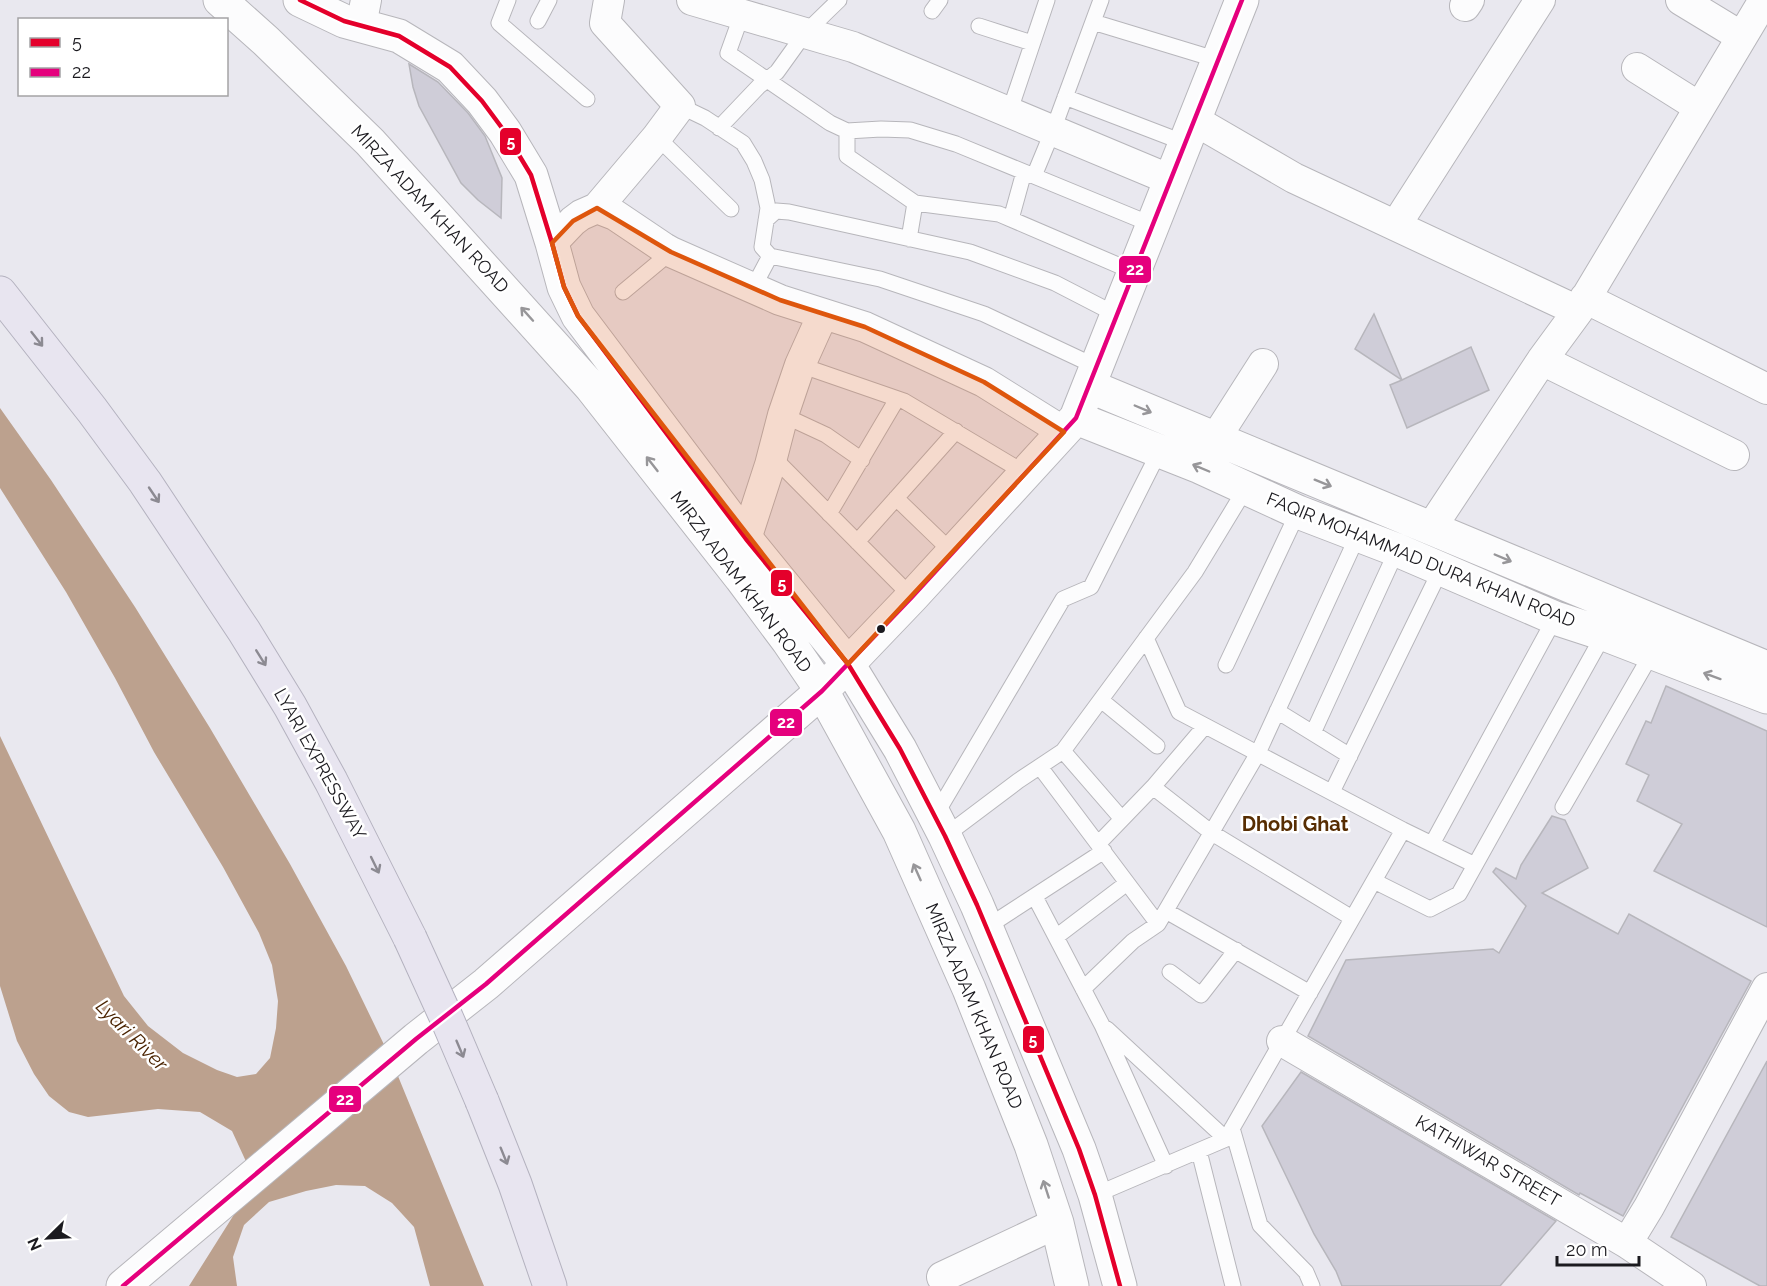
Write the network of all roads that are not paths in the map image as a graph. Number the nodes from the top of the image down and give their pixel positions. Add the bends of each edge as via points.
1 (220, 0) edge
2 (300, 0) edge
3 (508, 0) edge
4 (549, 0) edge
5 (609, 0) edge
6 (693, 0) edge
7 (839, 0) edge
8 (1047, 0) edge
9 (1101, 0) edge
10 (1242, 0) edge
11 (1540, 0) edge
12 (1681, 0) edge
13 (1764, 0) edge
14 (364, 13) edge
15 (742, 14) junction
16 (537, 21) dead end
17 (1092, 22) junction
18 (979, 26) dead end
19 (805, 33) junction
20 (1742, 37) junction
21 (1032, 43) junction
22 (1218, 60) junction
23 (1637, 68) dead end
24 (767, 80) junction
25 (1065, 97) junction
26 (587, 99) dead end
27 (680, 106) junction
28 (1699, 107) junction
29 (1009, 113) junction
30 (719, 128) junction
31 (1053, 130) junction
32 (847, 131) junction
33 (1190, 132) junction
34 (657, 137) junction
35 (1029, 174) junction
36 (1171, 180) junction
37 (915, 203) junction
38 (597, 208) junction
39 (731, 209) dead end
40 (1011, 219) junction
41 (766, 220) junction
42 (1153, 225) junction
43 (1396, 225) junction
44 (909, 238) junction
45 (552, 243) junction
46 (671, 252) junction
47 (770, 256) junction
48 (1134, 272) junction
49 (753, 288) junction
50 (623, 292) dead end
51 (0, 293) edge
52 (1581, 304) junction
53 (823, 314) junction
54 (1117, 315) junction
55 (1542, 360) junction
56 (1263, 364) dead end
57 (801, 365) junction
58 (1093, 376) junction
59 (1767, 389) edge
60 (897, 399) junction
61 (783, 416) junction
62 (1070, 425) junction
63 (956, 431) junction
64 (1215, 439) junction
65 (1160, 452) junction
66 (1734, 455) dead end
67 (772, 456) junction
68 (862, 460) junction
69 (1025, 473) junction
70 (1246, 488) junction
71 (896, 498) junction
72 (1298, 512) junction
73 (830, 513) junction
74 (1431, 528) junction
75 (1358, 535) junction
76 (746, 539) junction
77 (857, 542) junction
78 (1396, 550) junction
79 (953, 553) junction
80 (1441, 569) junction
81 (912, 597) junction
82 (1555, 618) junction
83 (1604, 634) junction
84 (1146, 638) junction
85 (1652, 653) junction
86 (848, 664) junction
87 (1226, 665) dead end
88 (1767, 668) edge
89 (822, 691) junction
90 (1767, 697) edge
91 (1101, 700) junction
92 (1277, 711) junction
93 (1205, 726) junction
94 (1313, 733) junction
95 (1157, 746) dead end
96 (1064, 751) junction
97 (1258, 753) junction
98 (1350, 756) junction
99 (1040, 767) junction
100 (1153, 787) junction
101 (1332, 792) junction
102 (1563, 807) dead end
103 (1122, 819) junction
104 (940, 826) junction
105 (1403, 830) junction
106 (1212, 833) junction
107 (1432, 844) junction
108 (1101, 848) junction
109 (1475, 866) junction
110 (1374, 881) junction
111 (1127, 883) junction
112 (1035, 897) junction
113 (1166, 910) junction
114 (1352, 918) junction
115 (1158, 924) junction
116 (987, 927) junction
117 (1056, 938) junction
118 (1236, 950) junction
119 (1170, 972) dead end
120 (1083, 988) junction
121 (1767, 988) edge
122 (1310, 993) junction
123 (1102, 1025) junction
124 (1282, 1041) junction
125 (1229, 1133) junction
126 (1199, 1151) junction
127 (1166, 1166) junction
128 (1095, 1195) junction
129 (1057, 1223) junction
130 (1627, 1243) junction
131 (942, 1277) dead end
132 (123, 1286) edge
133 (550, 1286) edge
134 (1072, 1286) edge
135 (1120, 1286) edge
136 (1233, 1286) edge
137 (1312, 1286) edge
138 (1691, 1286) edge

89 -> 1 main road, MIRZA ADAM KHAN ROAD via 741,578 591,387 370,142
2 - 14 main road, MIRZA ADAM KHAN ROAD via 344,21
3 - 26 lane via 499,23
4 - 16 lane
5 - 27 street via 605,22
6 - 15 street
7 - 19 lane
8 - 21 lane
9 - 17 lane
10 - 22 main road
11 - 43 street
12 - 20 street
13 - 20 street
14 - 45 main road, MIRZA ADAM KHAN ROAD via 450,67 482,101 531,175
15 - 19 street
15 - 24 lane via 728,53
17 - 22 lane
17 - 25 lane
18 - 21 lane
19 - 24 lane
19 - 29 street via 853,47
20 - 28 street
21 - 29 lane
22 - 33 main road
23 - 28 street
24 - 30 lane
24 - 32 lane
25 - 31 lane
25 - 33 lane
27 - 30 lane
27 - 34 street
28 - 52 street
29 - 31 street
30 - 41 lane via 743,143 754,161 766,196
31 - 35 lane
31 - 36 street
32 - 35 lane via 910,130
32 - 37 lane via 847,156
33 - 36 main road
33 - 43 street
34 - 38 street
34 - 39 lane
35 - 40 lane
35 - 42 lane
36 - 42 main road
37 - 40 lane
37 - 44 lane
38 - 45 street via 573,221
38 - 46 street via 615,215
40 - 48 lane
41 - 44 lane via 776,211 789,212
41 - 47 lane via 762,247
42 - 48 main road
43 - 52 street
44 - 54 lane via 970,252 1055,283
45 - 76 main road, MIRZA ADAM KHAN ROAD via 564,287 579,316
46 - 49 street
46 - 50 lane
47 - 49 lane
47 - 58 lane via 880,279 984,314
48 - 54 main road
49 - 53 street
51 -> 133 highway, LYARI EXPRESSWAY, bridge via 145,482 290,706 447,1018 515,1184
52 - 55 street
52 - 59 street
53 - 57 street
53 - 62 street via 865,327
54 - 58 main road
55 - 66 street
55 - 74 street
56 - 64 street
57 - 60 lane
57 - 61 street
58 - 62 main road
58 -> 64 main road, FAQIR MOHAMMAD DURA KHAN ROAD
60 - 63 lane
60 - 68 lane
61 - 67 street
61 - 68 lane via 825,435
62 - 65 main road, FAQIR MOHAMMAD DURA KHAN ROAD
62 - 69 main road
63 - 69 lane
63 - 71 lane
64 -> 74 main road, FAQIR MOHAMMAD DURA KHAN ROAD
70 -> 65 main road, FAQIR MOHAMMAD DURA KHAN ROAD
65 - 104 lane via 1090,587 1062,599
67 - 73 lane
67 - 76 street
68 - 73 lane
69 - 79 main road
70 - 72 main road, FAQIR MOHAMMAD DURA KHAN ROAD
70 - 84 lane via 1195,572
71 - 77 lane
71 - 79 lane
72 - 75 main road, FAQIR MOHAMMAD DURA KHAN ROAD
72 - 87 lane
73 - 77 lane
74 -> 88 main road, FAQIR MOHAMMAD DURA KHAN ROAD
75 - 78 main road, FAQIR MOHAMMAD DURA KHAN ROAD
75 - 92 lane
76 - 86 main road, MIRZA ADAM KHAN ROAD
77 - 81 lane
78 - 80 main road, FAQIR MOHAMMAD DURA KHAN ROAD
78 - 94 lane
79 - 81 main road
80 - 82 main road, FAQIR MOHAMMAD DURA KHAN ROAD
80 - 98 lane
81 - 86 main road
82 - 83 main road, FAQIR MOHAMMAD DURA KHAN ROAD
82 - 107 lane
83 - 85 main road, FAQIR MOHAMMAD DURA KHAN ROAD
83 - 109 lane
84 - 91 lane
84 - 93 lane via 1179,712
90 -> 85 main road, FAQIR MOHAMMAD DURA KHAN ROAD
85 - 102 lane
86 - 89 main road
86 - 104 main road, MIRZA ADAM KHAN ROAD via 900,749
129 -> 89 main road, MIRZA ADAM KHAN ROAD via 1031,1145 969,989 899,831
89 - 132 main road via 486,984
91 - 95 lane
91 - 96 lane
92 - 94 lane
92 - 97 lane
93 - 97 lane
93 - 100 lane
94 - 98 lane
96 - 99 lane
96 - 103 lane
97 - 101 lane
97 - 106 lane
98 - 101 lane
99 - 104 lane
99 - 108 lane
100 - 103 lane
100 - 106 lane
101 - 105 lane
103 - 108 lane
104 - 116 main road, MIRZA ADAM KHAN ROAD
105 - 107 lane
105 - 110 lane
106 - 113 lane
106 - 114 lane
107 - 109 lane
108 - 111 lane
108 - 112 lane
109 - 110 lane via 1459,894 1430,909
110 - 114 lane
111 - 115 lane
111 - 117 lane
112 - 116 lane
112 - 117 lane
113 - 115 lane
113 - 118 lane
114 - 122 lane
115 - 120 lane via 1133,941
116 - 128 main road, MIRZA ADAM KHAN ROAD
117 - 120 lane
118 - 119 lane via 1200,995
118 - 122 lane
120 - 123 lane
121 - 130 street
122 - 124 lane
123 - 125 lane
123 - 127 lane
124 - 125 lane
124 - 130 street, KATHIWAR STREET
125 - 126 lane
125 - 137 lane via 1260,1225 1306,1272
126 - 127 lane
126 - 136 lane
127 - 128 lane
128 - 135 main road, MIRZA ADAM KHAN ROAD
129 - 131 street
129 - 134 main road, MIRZA ADAM KHAN ROAD
130 - 138 street, KATHIWAR STREET

